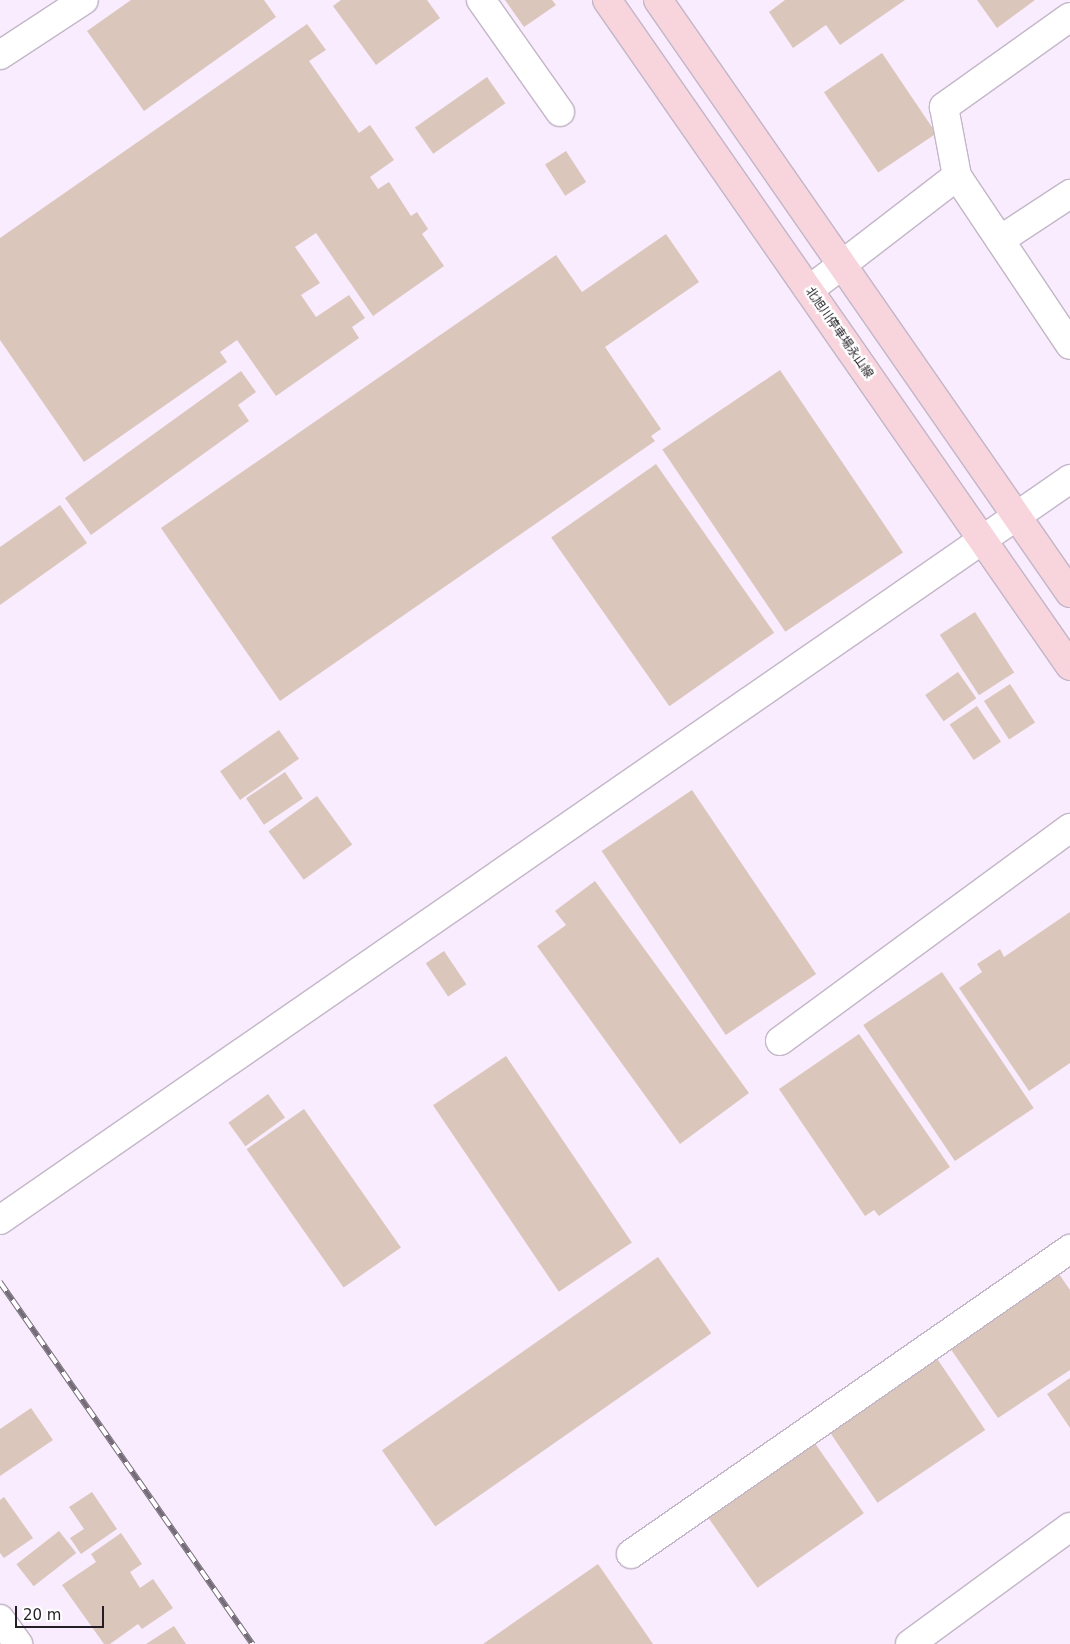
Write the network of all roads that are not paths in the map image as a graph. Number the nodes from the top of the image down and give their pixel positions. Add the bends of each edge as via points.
1 (84, 0) edge
2 (481, 0) edge
3 (607, 0) edge
4 (658, 0) edge
5 (1070, 17) edge
6 (0, 55) edge
7 (560, 112) dead end
8 (957, 176) junction
9 (1070, 194) edge
10 (1000, 240) junction
11 (842, 264) junction
12 (809, 290) junction
13 (1070, 345) edge
14 (1070, 479) edge
15 (1017, 516) junction
16 (982, 539) junction
17 (1070, 593) edge
18 (1070, 666) edge
19 (1070, 828) edge
20 (780, 1041) dead end
21 (0, 1220) edge
22 (1070, 1249) edge
23 (1070, 1527) edge
24 (631, 1554) dead end
25 (0, 1619) edge
26 (18, 1644) edge
27 (910, 1644) edge

1 - 6 street
2 - 7 street
3 - 12 main road, 北旭川停車場永山線
4 - 11 main road
5 - 8 street via 944,107
8 - 10 street
8 - 11 street
9 - 10 street
10 - 13 street
11 - 12 street
11 - 15 main road
12 - 16 main road, 北旭川停車場永山線
14 - 15 street
15 - 16 street
15 - 17 main road
16 - 18 main road, 北旭川停車場永山線
16 - 21 street
19 - 20 street
22 - 24 street
23 - 27 street
25 - 26 street

